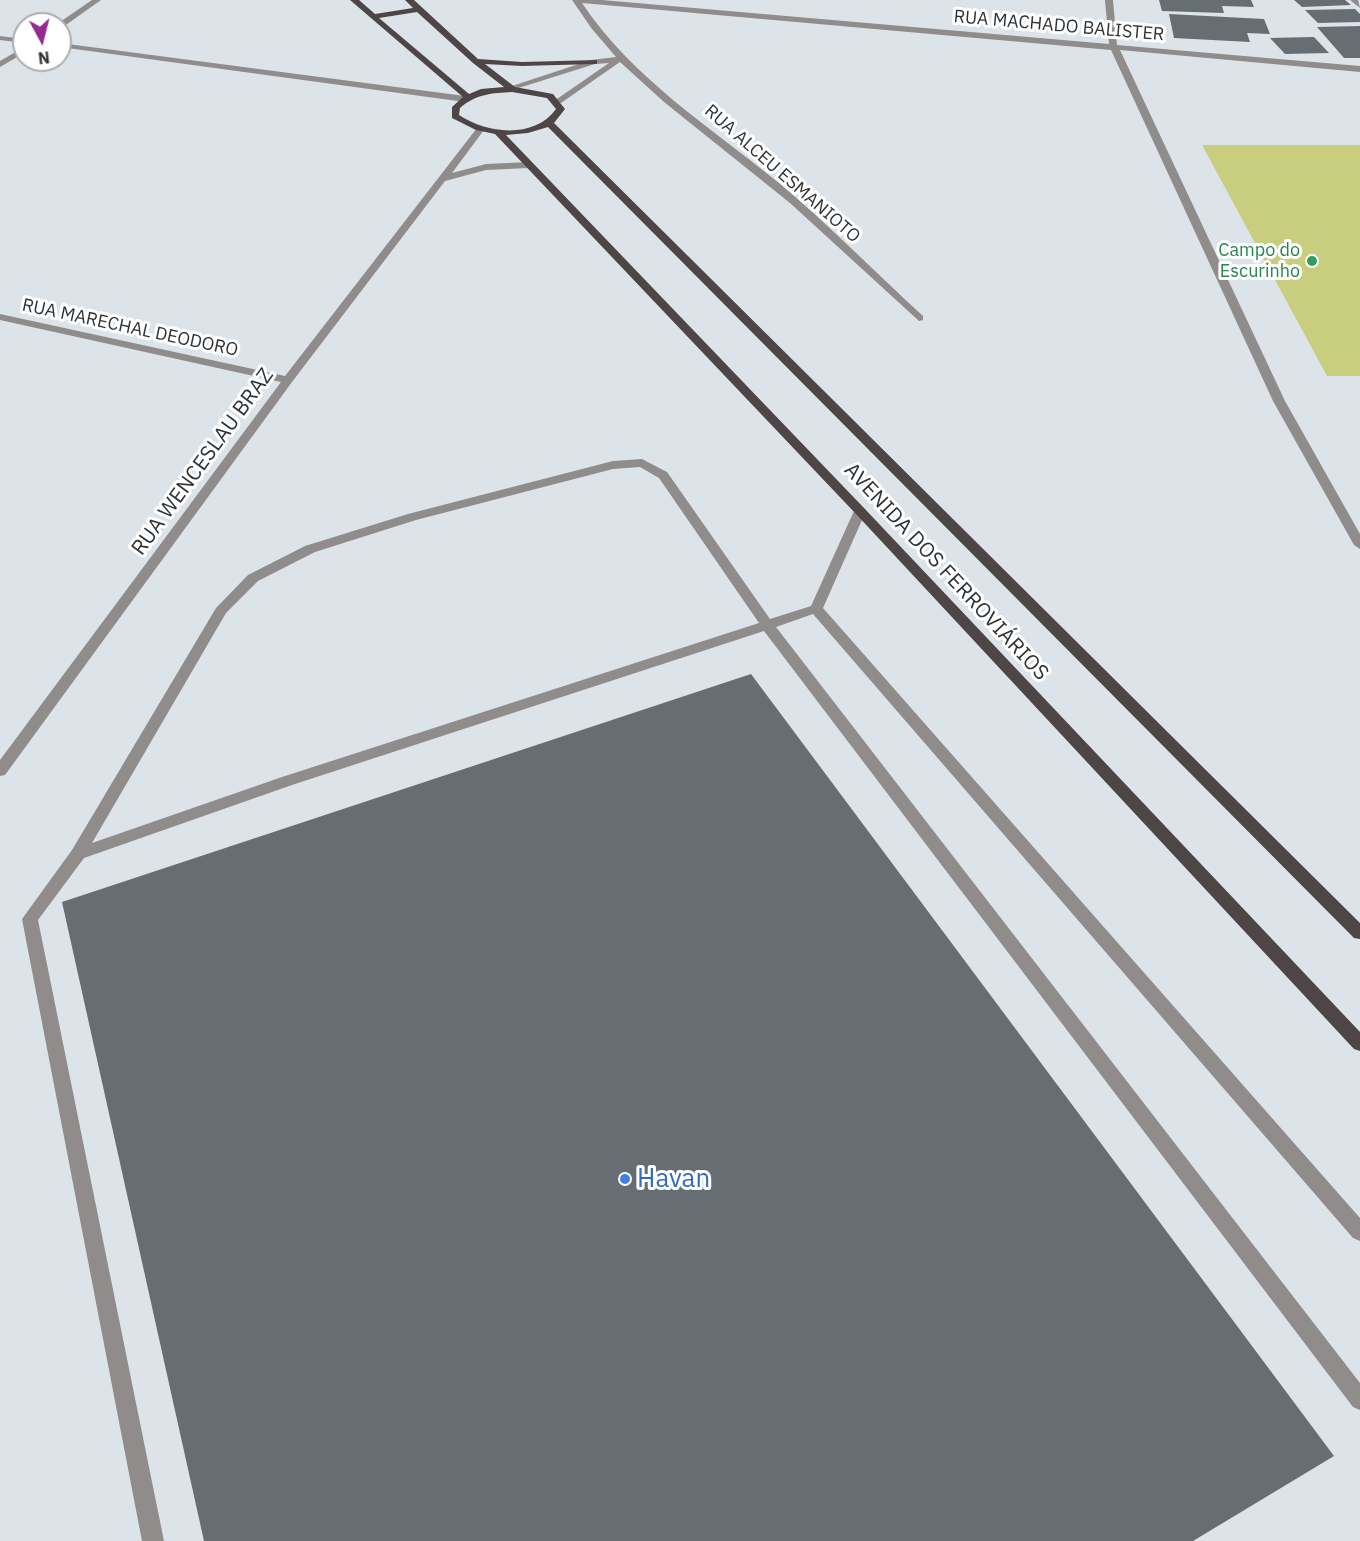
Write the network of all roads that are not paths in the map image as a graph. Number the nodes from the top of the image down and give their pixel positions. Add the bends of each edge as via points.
1 (98, 0) edge
2 (354, 0) edge
3 (409, 0) edge
4 (576, 0) edge
5 (1109, 0) edge
6 (1354, 0) edge
7 (1360, 6) edge
8 (419, 9) junction
9 (72, 17) edge
10 (372, 17) junction
11 (1113, 45) junction
12 (72, 47) edge
13 (620, 59) junction
14 (476, 61) junction
15 (594, 62) junction
16 (1360, 69) edge
17 (512, 89) junction
18 (467, 98) junction
19 (558, 101) junction
20 (549, 123) junction
21 (480, 130) junction
22 (498, 132) junction
23 (529, 165) junction
24 (441, 180) junction
25 (0, 317) edge
26 (919, 318) dead end
27 (288, 380) junction
28 (860, 511) junction
29 (1360, 544) edge
30 (816, 609) junction
31 (768, 626) junction
32 (1, 768) edge
33 (78, 854) junction
34 (1360, 933) edge
35 (1360, 1044) edge
36 (1360, 1232) edge
37 (1360, 1400) edge
38 (153, 1541) edge

1 - 9 street
2 - 10 main road
3 - 8 main road
4 - 11 street, RUA MACHADO BALISTER
4 - 13 street, RUA ALCEU ESMANIOTO
5 - 11 street
6 - 7 street
8 - 10 main road
8 - 14 main road
10 - 18 main road
11 - 16 street, RUA MACHADO BALISTER
11 - 29 street via 1279,401
12 - 18 street
13 - 15 street
13 - 19 street
13 - 26 street, RUA ALCEU ESMANIOTO via 777,186
14 - 15 main road
14 - 17 main road
15 - 17 street
17 - 18 main road
17 - 19 main road via 540,92
18 - 21 main road via 456,107 455,116
19 - 20 main road via 558,116
20 - 22 main road via 517,132
20 - 34 main road, AVENIDA DOS FERROVIÁRIOS
21 - 22 main road
21 - 24 street, RUA WENCESLAU BRAZ
22 - 23 main road, AVENIDA DOS FERROVIÁRIOS
23 - 24 street via 496,164 468,169
23 - 28 main road, AVENIDA DOS FERROVIÁRIOS
24 - 27 street, RUA WENCESLAU BRAZ
25 - 27 street, RUA MARECHAL DEODORO
27 - 32 street, RUA WENCESLAU BRAZ
28 - 30 street
28 - 35 main road, AVENIDA DOS FERROVIÁRIOS
30 - 31 street
30 - 36 street
31 - 33 street via 287,781
31 - 33 street via 663,475 642,463 613,465 515,489 310,549 253,578 221,611
31 - 37 street
33 - 38 street via 30,919

